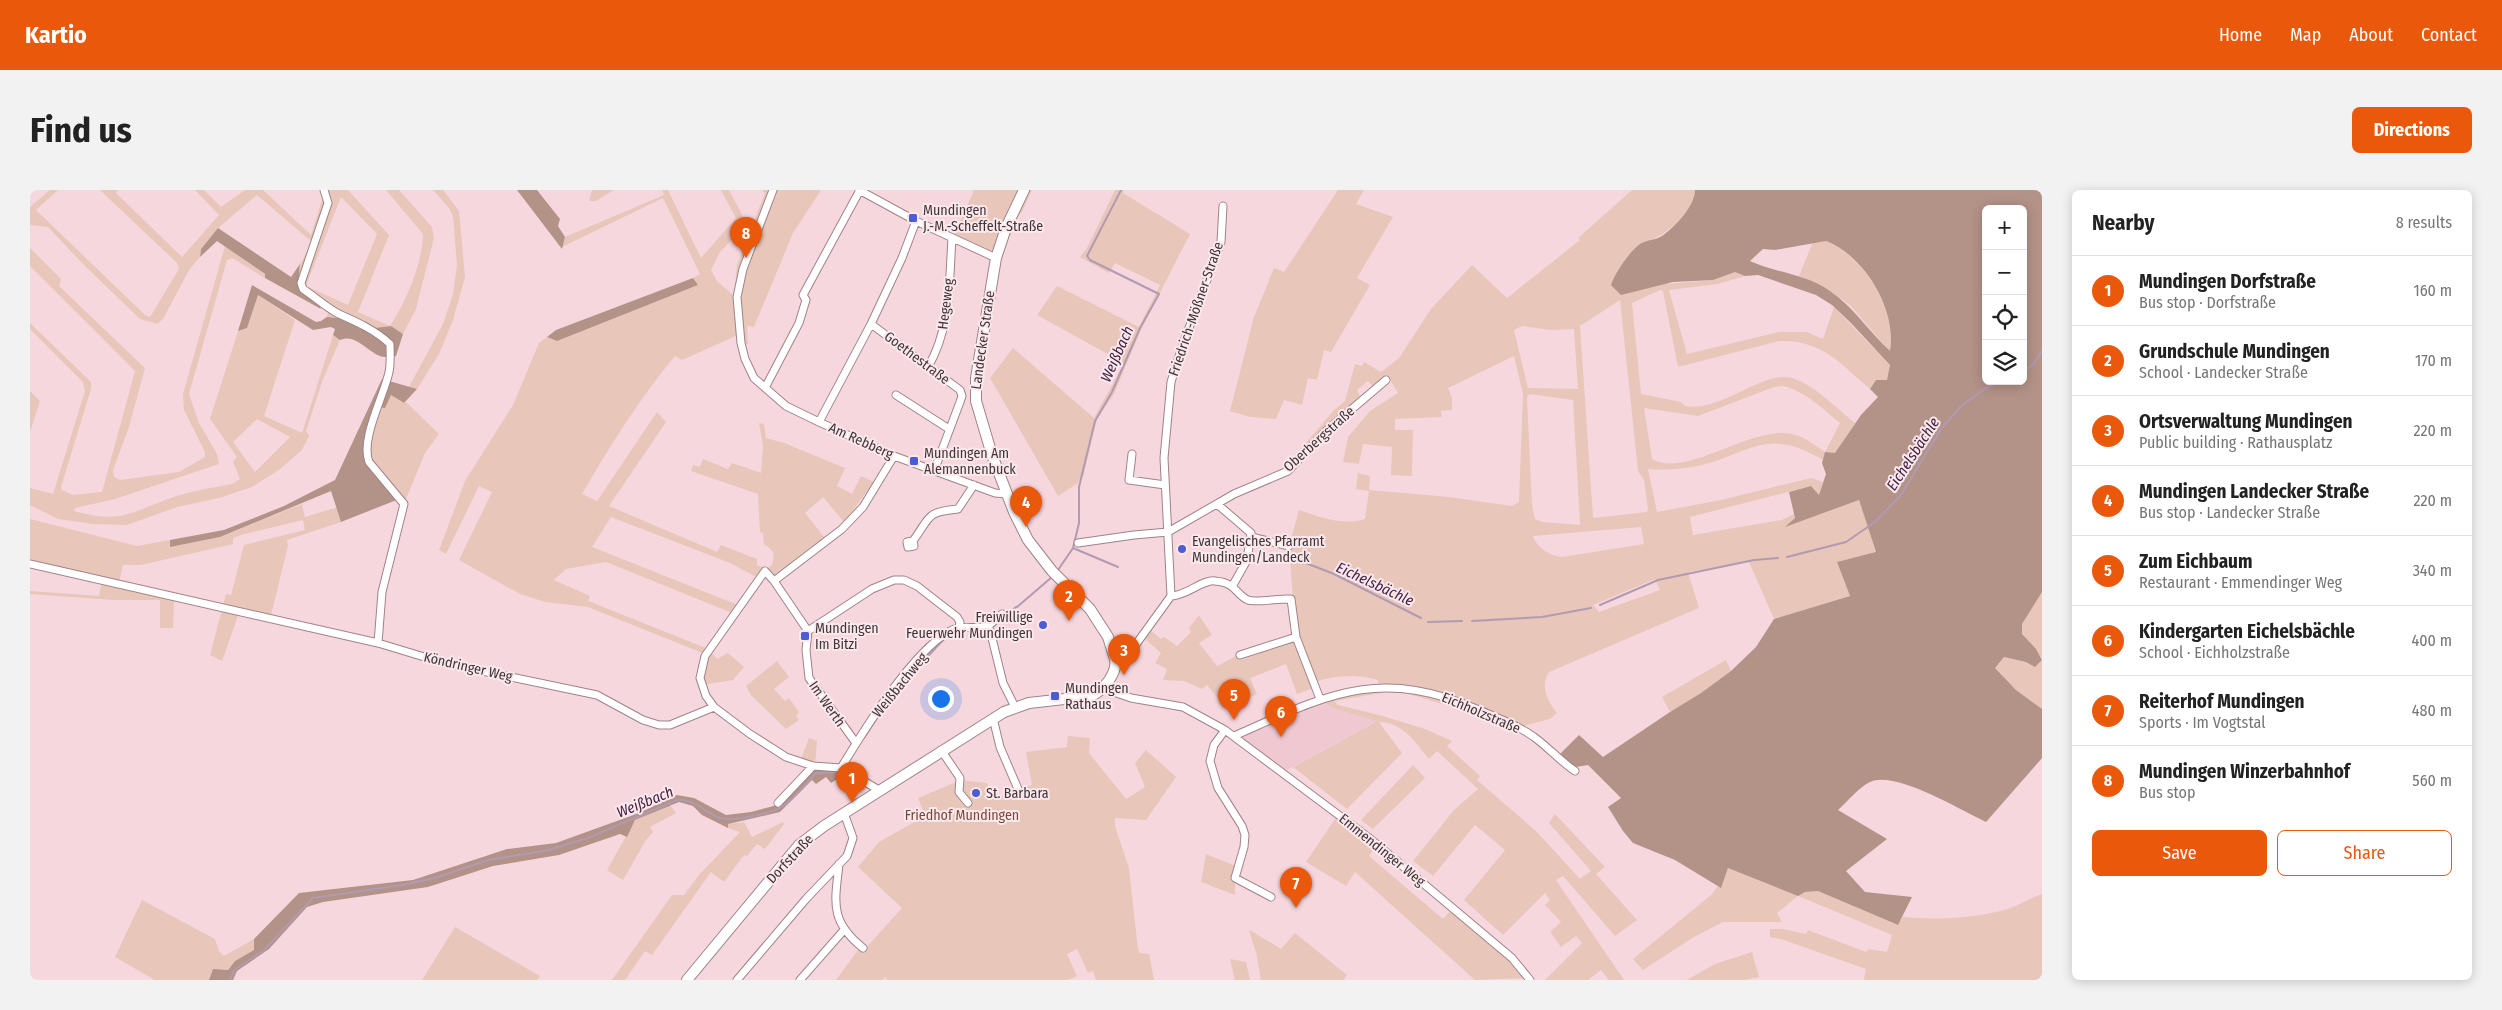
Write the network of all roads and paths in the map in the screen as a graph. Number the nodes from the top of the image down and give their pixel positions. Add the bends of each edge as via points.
1 (324, 190) edge
2 (773, 190) edge
3 (859, 190) edge
4 (1024, 190) edge
5 (1222, 206) dead end
6 (916, 221) junction
7 (952, 238) junction
8 (996, 258) junction
9 (871, 324) junction
10 (928, 368) junction
11 (1386, 380) dead end
12 (765, 388) junction
13 (896, 395) dead end
14 (819, 422) junction
15 (949, 429) junction
16 (1132, 454) dead end
17 (894, 456) junction
18 (934, 471) junction
19 (974, 485) junction
20 (1166, 485) junction
21 (1007, 494) junction
22 (1217, 504) junction
23 (1168, 532) junction
24 (1252, 537) junction
25 (913, 540) dead end
26 (1078, 543) dead end
27 (1289, 546) dead end
28 (30, 564) edge
29 (774, 581) junction
30 (1234, 586) junction
31 (1171, 596) junction
32 (1002, 614) dead end
33 (959, 627) junction
34 (990, 630) dead end
35 (808, 631) junction
36 (1296, 637) junction
37 (378, 643) junction
38 (1240, 655) dead end
39 (1116, 665) junction
40 (1102, 688) junction
41 (1320, 699) junction
42 (714, 707) junction
43 (1015, 707) junction
44 (992, 718) junction
45 (1225, 730) junction
46 (1234, 736) junction
47 (856, 743) junction
48 (941, 750) junction
49 (813, 766) junction
50 (845, 770) junction
51 (1575, 771) dead end
52 (1018, 789) dead end
53 (880, 790) junction
54 (778, 803) dead end
55 (968, 803) dead end
56 (844, 813) junction
57 (839, 864) junction
58 (1271, 897) dead end
59 (844, 930) junction
60 (863, 948) dead end
61 (688, 980) edge
62 (737, 980) edge
63 (800, 980) edge
64 (1530, 980) edge

1 - 37 street via 328,203 301,283 303,289 390,344 390,370 366,454 404,504 382,592
2 - 12 street, Am Rebberg via 743,269 737,297 745,359 754,378
3 - 6 street
3 - 12 street via 803,295 806,300 799,323
4 - 8 street, Landecker Straße
5 - 20 street, Friedrich-Mößner-Straße via 1221,242 1171,382 1165,435
6 - 7 street
6 - 9 street
7 - 8 street
7 - 10 street, Hegeweg via 947,312 937,352
8 - 21 street, Landecker Straße via 975,393 977,410
9 - 10 street, Goethestraße
9 - 14 street, Goethestraße
10 - 15 street, Goethestraße via 960,390 962,396
11 - 22 street, Oberbergstraße via 1325,432 1288,471
12 - 14 street, Am Rebberg via 786,406
13 - 15 street
14 - 17 street, Am Rebberg
15 - 18 street, Goethestraße
16 - 20 street via 1129,480
17 - 18 street, Am Rebberg
17 - 29 street via 863,507 848,524
18 - 19 street, Am Rebberg
19 - 21 street, Am Rebberg
19 - 25 street via 958,509 936,511
20 - 23 street, Friedrich-Mößner-Straße
21 - 39 street, Landecker Straße via 1028,540 1101,624 1112,646
22 - 23 street, Oberbergstraße
22 - 24 street
23 - 26 street
23 - 31 street, Friedrich-Mößner-Straße
24 - 27 street
24 - 30 street via 1247,560
28 - 37 street, Köndringer Weg
29 - 35 street
29 - 42 street via 765,571 705,656 700,678 703,690
30 - 31 street via 1213,580 1179,596
30 - 36 street via 1248,600 1291,599
31 - 39 street via 1134,647
32 - 33 street via 989,625
33 - 35 street via 957,617 917,586 904,580 894,580 872,589
33 - 47 street, Weißbachweg via 943,636 902,677
34 - 43 street via 1003,682
35 - 47 street, Im Werth via 809,678
36 - 38 street
36 - 41 street
37 - 42 street, Köndringer Weg via 444,663 597,694 642,720 659,725 670,725
39 - 40 street
40 - 43 street, Dorfstraße via 1091,696
40 - 45 street via 1131,698 1183,706
41 - 46 street, Eichholzstraße
41 - 51 street, Eichholzstraße via 1375,688 1412,689 1443,695 1533,736
42 - 49 street via 765,744
43 - 44 street, Dorfstraße
44 - 48 street, Dorfstraße
44 - 52 street
45 - 46 street, Emmendinger Weg
45 - 58 street via 1210,752 1210,760 1218,788 1245,836 1235,878
46 - 64 street, Emmendinger Weg via 1368,836 1512,958
47 - 50 street, Weißbachweg
48 - 53 street, Dorfstraße
48 - 55 street via 960,778 959,792
49 - 50 street
49 - 54 street
50 - 53 street
53 - 56 street, Dorfstraße
56 - 57 street via 853,838 847,856
56 - 61 street, Dorfstraße via 799,846
57 - 59 street via 834,901
57 - 62 street
59 - 60 street
59 - 63 street

